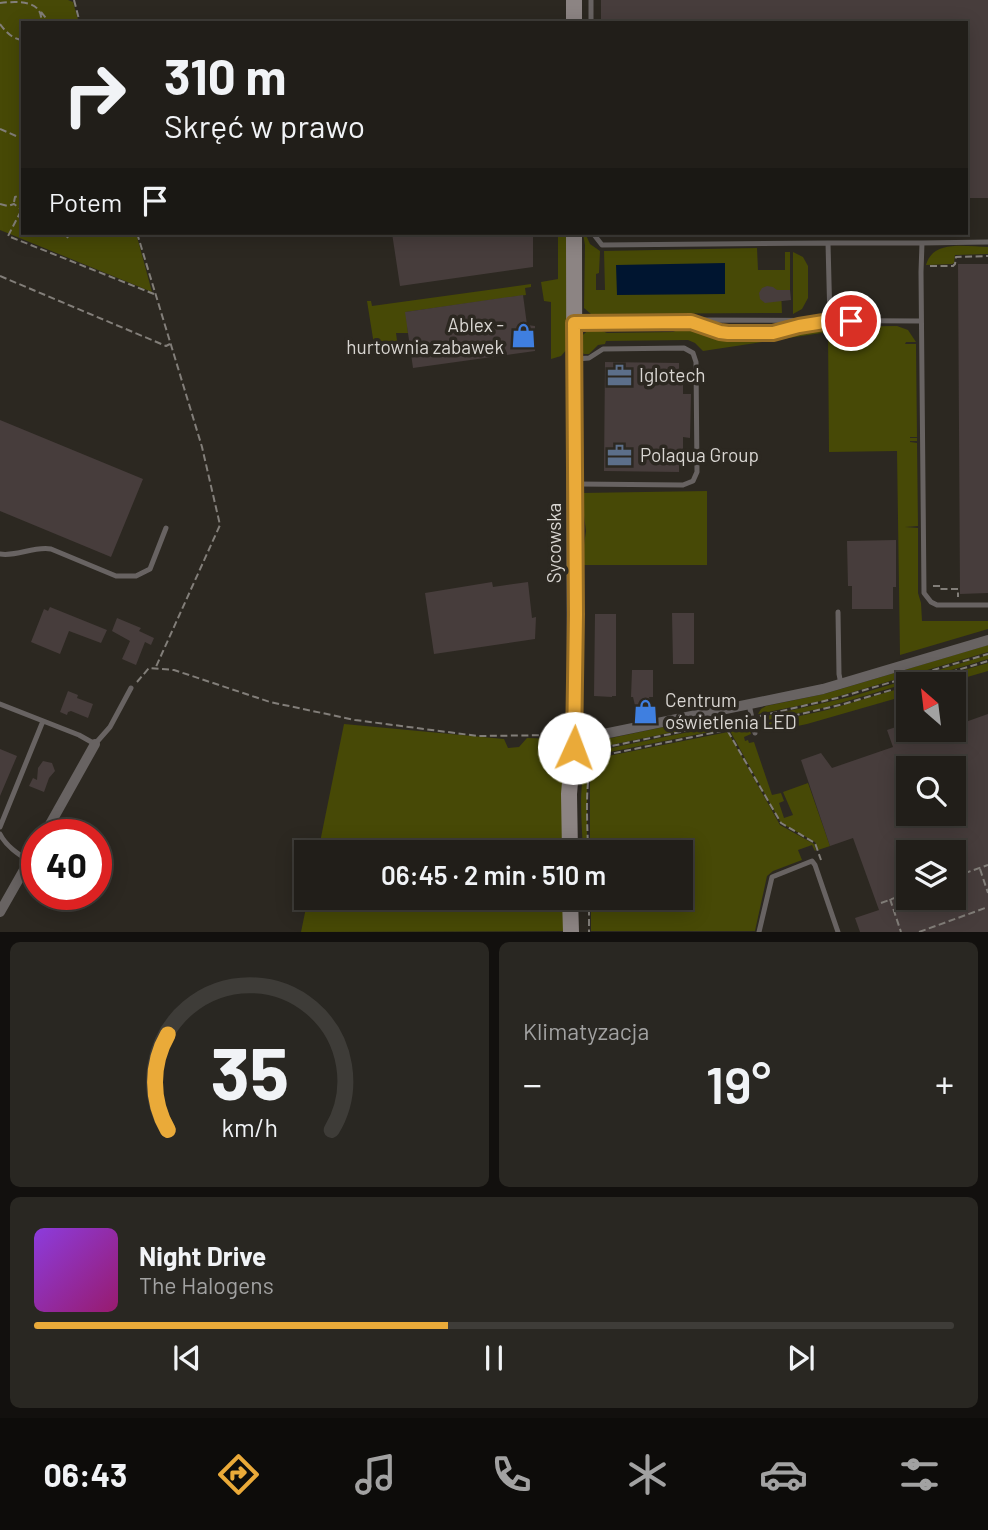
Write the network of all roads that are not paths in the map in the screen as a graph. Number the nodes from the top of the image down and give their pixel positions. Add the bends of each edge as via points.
1 (574, 0) edge
2 (591, 0) edge
3 (574, 21) edge
4 (591, 21) edge
5 (575, 235) edge
6 (595, 235) edge
7 (988, 242) edge
8 (828, 243) junction
9 (922, 243) junction
10 (830, 321) junction
11 (921, 321) junction
12 (691, 322) junction
13 (574, 323) junction
14 (574, 359) junction
15 (574, 484) junction
16 (166, 527) dead end
17 (0, 554) edge
18 (988, 605) edge
19 (838, 612) dead end
20 (988, 640) edge
21 (841, 684) junction
22 (131, 688) road end
23 (0, 704) edge
24 (749, 705) junction
25 (43, 721) junction
26 (755, 733) dead end
27 (575, 736) junction
28 (95, 744) junction
29 (53, 819) edge
30 (0, 827) edge
31 (0, 834) edge
32 (569, 840) edge
33 (21, 855) edge
34 (21, 875) edge
35 (570, 910) edge
36 (0, 912) edge
37 (571, 932) edge
38 (759, 932) edge
39 (838, 932) edge

1 - 3 street
2 - 4 lane
5 - 13 street, Sycowska
6 - 8 lane via 602,245
7 - 9 lane
8 - 9 lane
8 - 10 lane
9 - 11 lane
10 - 11 lane
10 - 12 lane
10 - 12 lane via 773,333 720,332
11 - 18 lane via 924,593 937,605
12 - 13 lane
13 - 14 street, Sycowska
14 - 15 street, Sycowska
14 - 15 lane via 589,358 603,349 684,348 693,353 697,472 693,481 683,485
15 - 27 street, Sycowska
16 - 17 lane via 150,569 136,576 116,576 41,547
19 - 21 lane
20 - 21 street
21 - 24 street
22 - 28 lane
23 - 25 lane
24 - 26 lane
24 - 27 street via 593,737
25 - 28 lane
25 - 30 lane
27 - 32 street, Sycowska
28 - 29 street
31 - 33 lane
34 - 36 street
35 - 37 street
38 - 39 lane via 772,877 812,861

